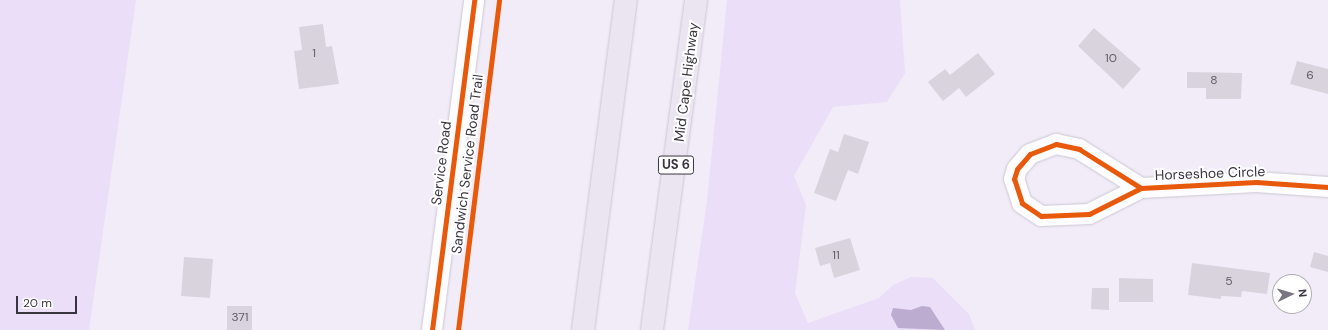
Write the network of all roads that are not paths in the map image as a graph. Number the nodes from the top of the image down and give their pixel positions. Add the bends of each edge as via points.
1 (474, 0) edge
2 (626, 0) edge
3 (696, 0) edge
4 (1328, 187) edge
5 (1141, 188) junction
6 (432, 330) edge
7 (583, 330) edge
8 (652, 330) edge

1 - 6 street, Service Road
2 - 7 highway
3 - 8 highway, Mid Cape Highway / US 6
4 - 5 street, Horseshoe Circle via 1256,182
5 - 5 street, Horseshoe Circle via 1089,214 1053,218 1041,216 1022,203 1014,179 1017,169 1030,154 1056,144 1079,149

